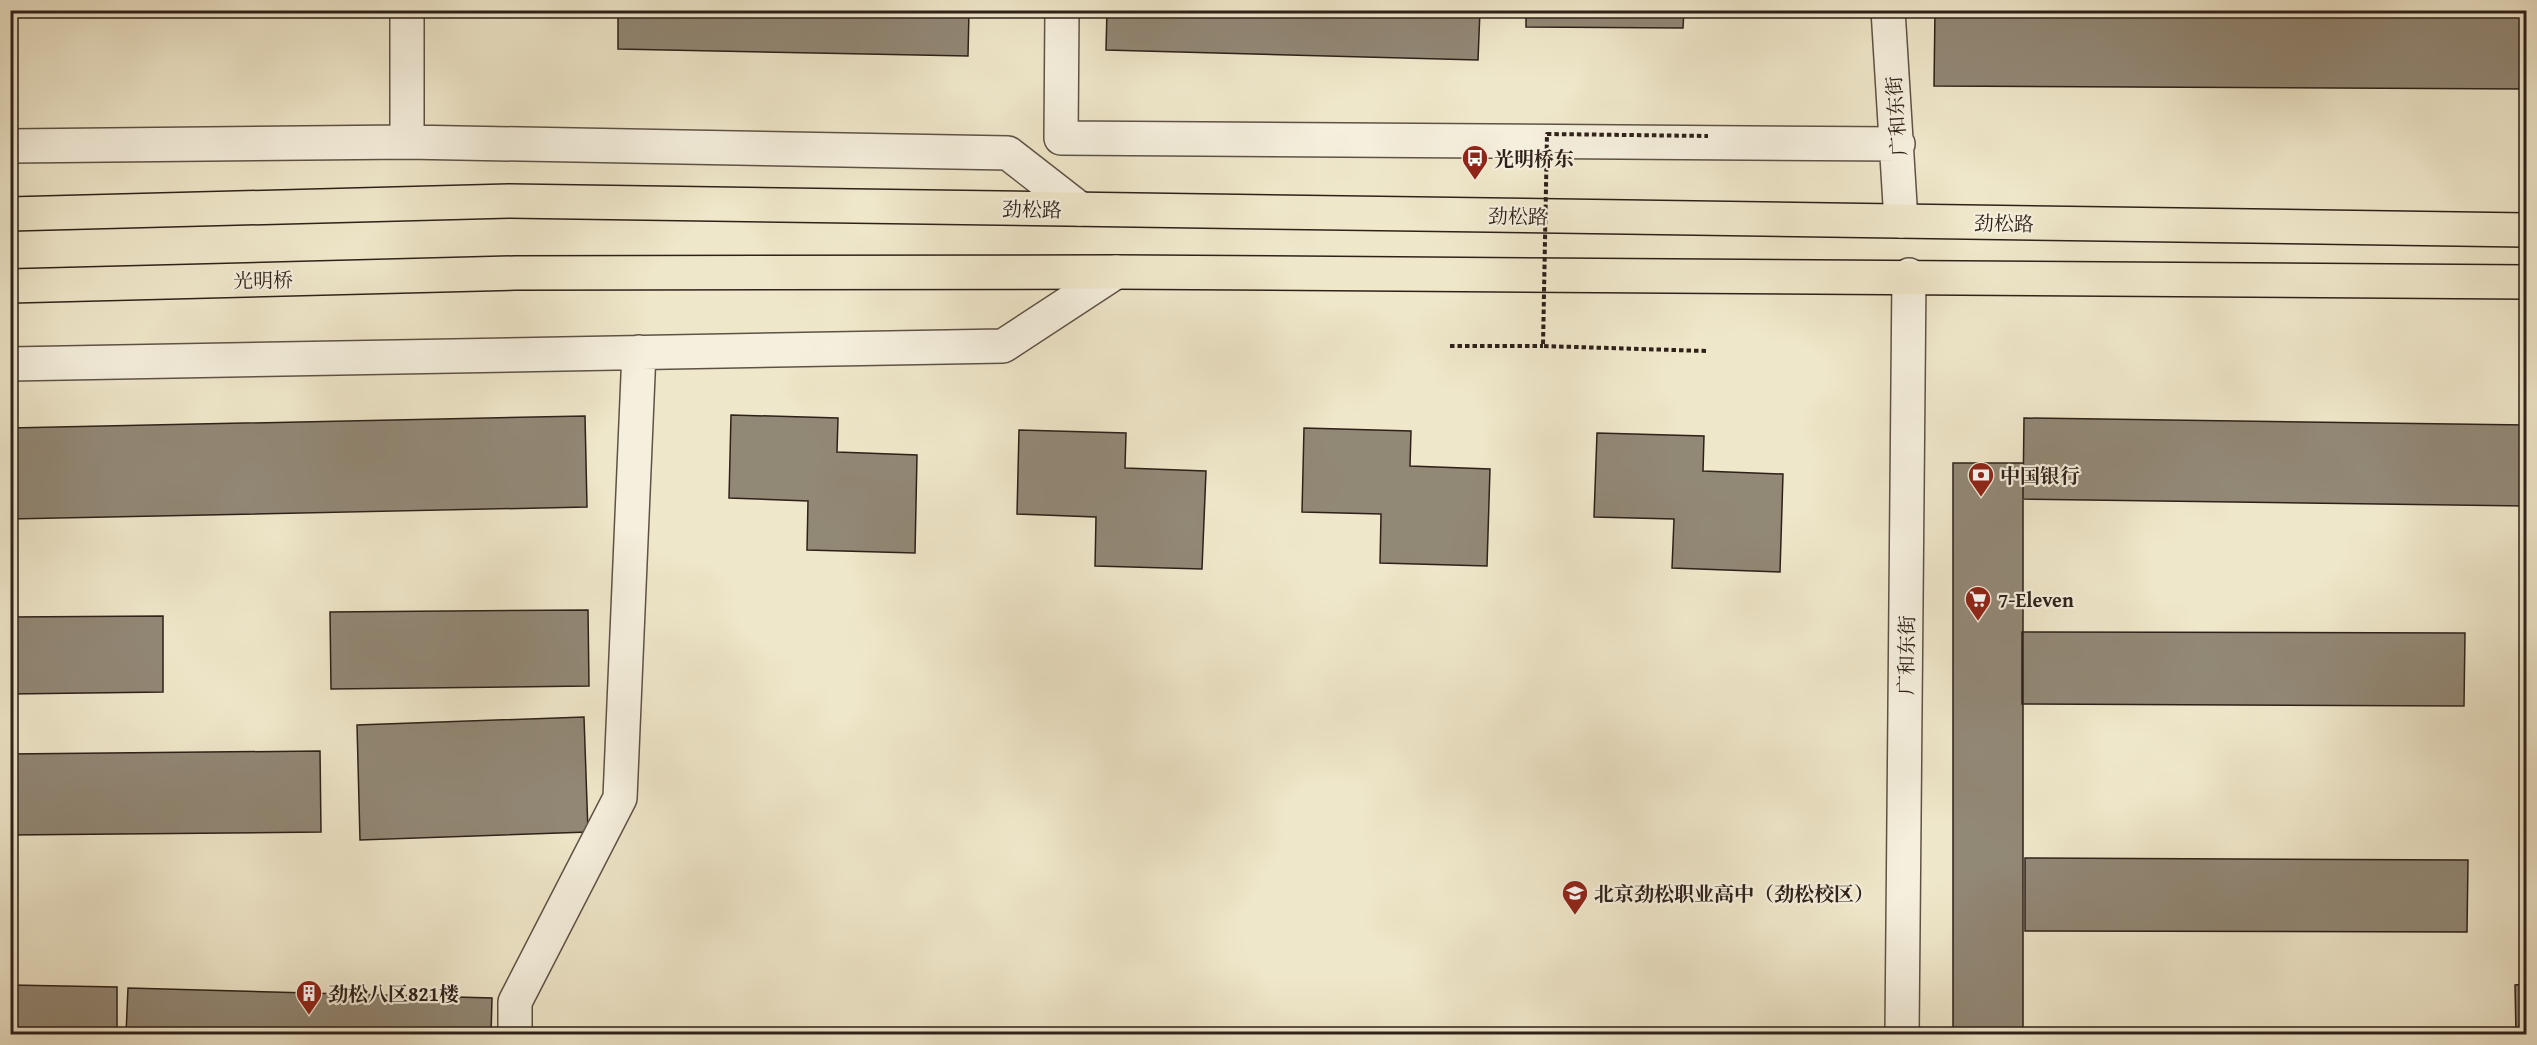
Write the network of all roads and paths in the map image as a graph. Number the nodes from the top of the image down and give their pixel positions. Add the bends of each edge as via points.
1 (407, 10) edge
2 (1062, 10) edge
3 (1888, 10) edge
4 (1708, 136) dead end
5 (407, 142) junction
6 (1898, 144) junction
7 (10, 146) edge
8 (1080, 209) junction
9 (10, 214) edge
10 (1901, 221) junction
11 (2526, 230) edge
12 (1116, 272) junction
13 (1910, 275) junction
14 (2526, 282) edge
15 (10, 286) edge
16 (1450, 346) dead end
17 (1544, 346) junction
18 (1706, 351) dead end
19 (639, 352) junction
20 (10, 364) edge
21 (515, 1035) edge
22 (1902, 1035) edge

1 - 5 street
2 - 6 street via 1061,138
3 - 6 street, 广和东街
4 - 17 path, bridge via 1547,134
5 - 7 street
5 - 8 street via 1008,153
6 - 10 street, 广和东街
8 - 9 main road, 劲松路 via 509,201
8 - 10 main road, 劲松路
10 - 11 main road, 劲松路
12 - 13 main road
12 - 15 main road, 光明桥 via 515,273
12 - 19 street via 1003,346
13 - 14 main road
13 - 22 street, 广和东街
16 - 17 path
17 - 18 path, bridge
19 - 20 street
19 - 21 street via 621,798 515,1002

